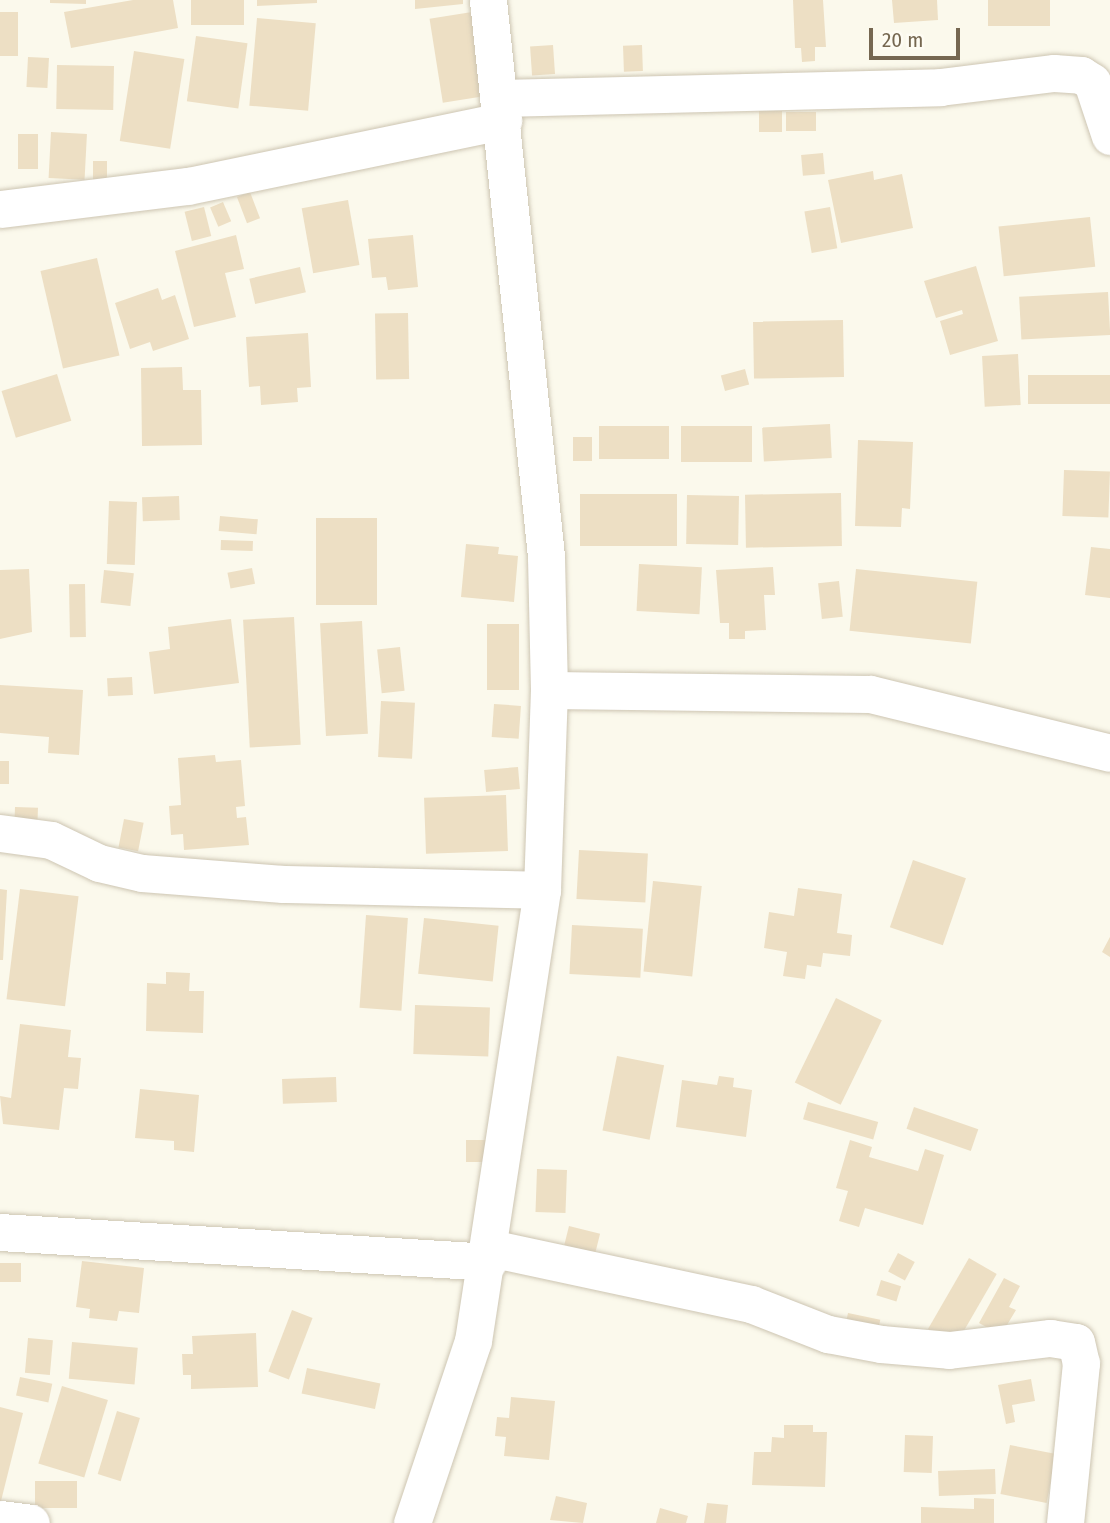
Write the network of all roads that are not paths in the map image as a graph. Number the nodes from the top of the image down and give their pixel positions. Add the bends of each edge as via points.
1 (488, 0) edge
2 (1096, 70) edge
3 (502, 109) junction
4 (1110, 136) edge
5 (0, 209) edge
6 (549, 690) junction
7 (1110, 753) edge
8 (0, 833) edge
9 (542, 890) junction
10 (0, 1232) edge
11 (489, 1255) junction
12 (0, 1519) edge
13 (31, 1523) edge
14 (412, 1523) edge
15 (1065, 1523) edge

1 - 3 street
2 - 3 street via 927,87
2 - 4 street via 1092,82
3 - 5 street via 188,186
3 - 6 street via 540,469
6 - 7 street via 870,694
6 - 9 street
8 - 9 street via 51,840 99,863 142,873 283,884
9 - 11 street
10 - 11 street
11 - 14 street via 473,1341
11 - 15 street via 751,1304 828,1334 881,1344 949,1350 1050,1338 1076,1342 1081,1363
12 - 13 street

